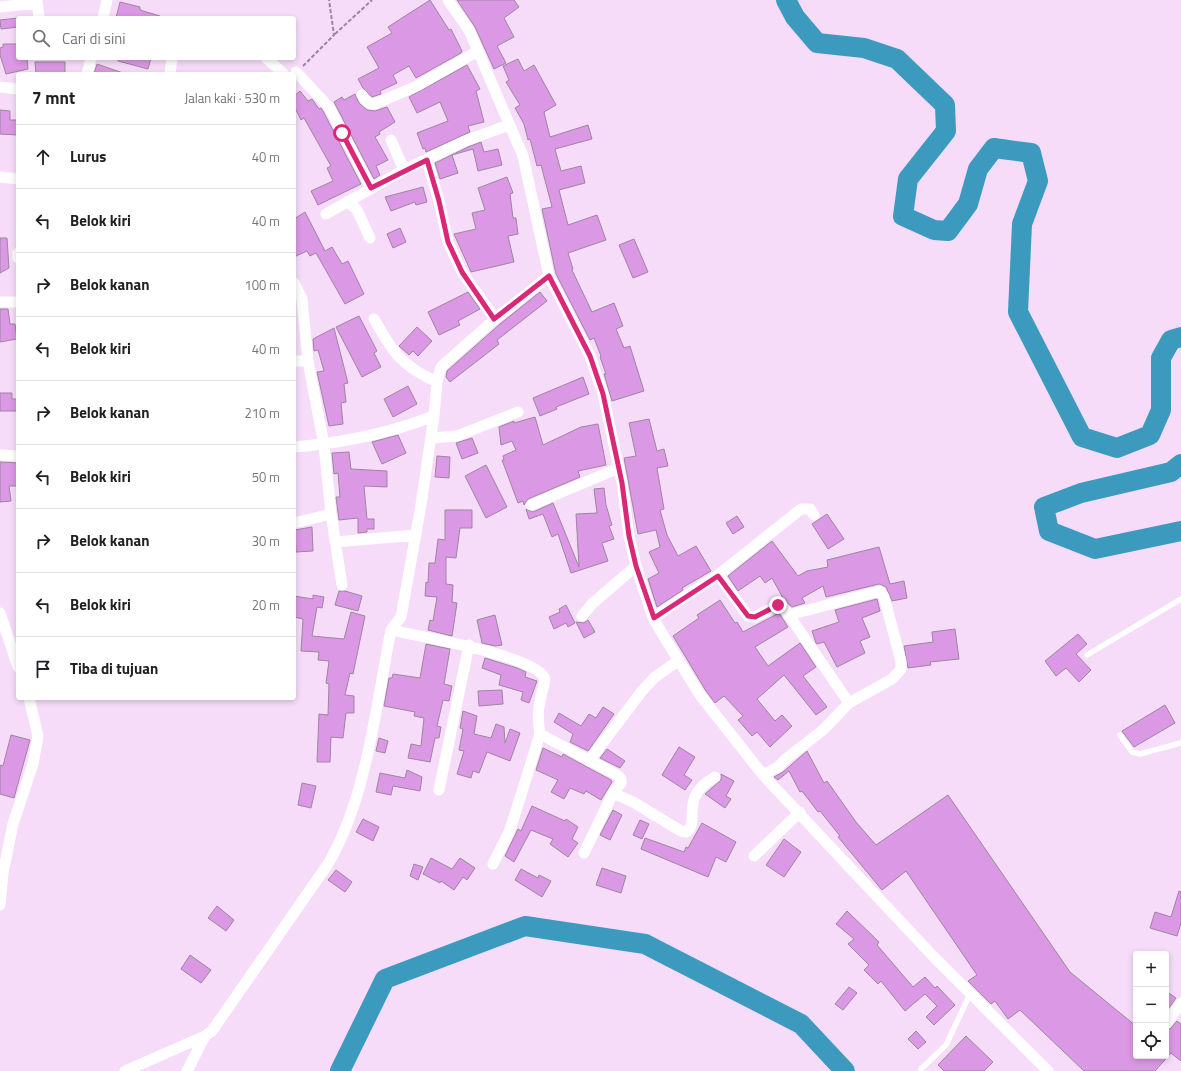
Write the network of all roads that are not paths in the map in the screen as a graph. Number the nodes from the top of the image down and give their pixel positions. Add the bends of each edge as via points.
1 (107, 0) edge
2 (448, 0) edge
3 (37, 2) edge
4 (0, 7) edge
5 (40, 16) edge
6 (103, 16) edge
7 (478, 50) junction
8 (90, 60) edge
9 (172, 60) edge
10 (268, 60) edge
11 (88, 72) edge
12 (170, 72) edge
13 (282, 72) edge
14 (296, 72) road end
15 (0, 87) edge
16 (16, 89) edge
17 (362, 95) dead end
18 (509, 126) junction
19 (391, 140) dead end
20 (427, 160) junction
21 (404, 170) junction
22 (0, 177) edge
23 (16, 179) edge
24 (371, 188) junction
25 (348, 201) junction
26 (326, 214) dead end
27 (370, 238) dead end
28 (549, 276) junction
29 (296, 287) edge
30 (0, 302) edge
31 (16, 302) edge
32 (374, 318) dead end
33 (494, 319) junction
34 (296, 361) edge
35 (308, 361) junction
36 (437, 382) junction
37 (518, 412) dead end
38 (434, 416) junction
39 (431, 438) junction
40 (324, 445) junction
41 (296, 447) edge
42 (0, 455) edge
43 (16, 456) edge
44 (619, 468) junction
45 (531, 505) dead end
46 (331, 514) junction
47 (814, 515) dead end
48 (296, 523) edge
49 (416, 535) junction
50 (335, 542) junction
51 (636, 566) junction
52 (718, 576) junction
53 (342, 585) dead end
54 (1181, 599) edge
55 (0, 613) edge
56 (789, 615) junction
57 (582, 616) dead end
58 (654, 618) junction
59 (391, 630) junction
60 (469, 645) junction
61 (1087, 655) dead end
62 (16, 660) edge
63 (678, 661) junction
64 (29, 700) edge
65 (848, 703) junction
66 (540, 734) junction
67 (1120, 735) dead end
68 (1181, 743) edge
69 (589, 761) junction
70 (763, 775) junction
71 (714, 777) dead end
72 (439, 790) dead end
73 (613, 793) junction
74 (800, 812) junction
75 (584, 853) dead end
76 (754, 856) dead end
77 (494, 864) dead end
78 (0, 905) edge
79 (970, 994) junction
80 (1181, 1003) edge
81 (1167, 1023) edge
82 (205, 1036) junction
83 (921, 1069) dead end
84 (125, 1071) edge
85 (187, 1071) edge
86 (1048, 1071) edge

1 - 6 street
2 - 7 street via 469,30
3 - 4 street
3 - 5 street
7 - 17 street via 417,86 377,103 367,103
7 - 18 street
8 - 11 street
9 - 12 street
10 - 13 street
14 - 24 street via 329,107
15 - 16 street
18 - 20 street via 464,141
18 - 28 street via 523,156
19 - 21 street
20 - 21 street
20 - 33 street via 448,242 462,272
21 - 24 street
22 - 23 street
24 - 25 street
25 - 26 street
25 - 27 street via 356,210
28 - 33 street
28 - 44 street via 590,356 603,394
29 - 35 street via 302,299
30 - 31 street
32 - 36 street via 399,359 417,373
33 - 36 street via 441,367
34 - 35 street
35 - 40 street
36 - 38 street
37 - 39 street via 457,436
38 - 39 street
38 - 40 street via 407,426
39 - 49 street
40 - 41 street
40 - 46 street
42 - 43 street
44 - 45 street
44 - 51 street
46 - 48 street
46 - 50 street
47 - 52 street via 810,509 800,509
49 - 50 street
49 - 59 street via 401,617
50 - 53 street
51 - 57 street via 592,604
51 - 58 street
52 - 56 street via 748,616 755,617 778,605
52 - 58 street
54 - 61 lane
55 - 62 street
56 - 65 street
56 - 65 street via 876,590 883,593 901,669 892,679
58 - 63 street
59 - 60 street
59 - 82 street via 367,756 340,845 218,1024
60 - 66 street via 526,666 542,675 545,682 537,710
60 - 72 street
63 - 69 street via 642,690
63 - 70 street via 700,695
64 - 78 street via 38,736 33,764 13,824 3,873
65 - 70 street via 823,730 778,767
66 - 69 street
66 - 77 street via 510,830
67 - 68 lane via 1132,752 1140,754
69 - 73 street via 620,777 621,783
70 - 74 street
71 - 73 street via 696,793 692,801 690,827 686,832
73 - 75 street
74 - 76 street
74 - 79 street
79 - 83 lane via 946,1045
79 - 86 street
80 - 81 street
82 - 84 street
82 - 85 street

